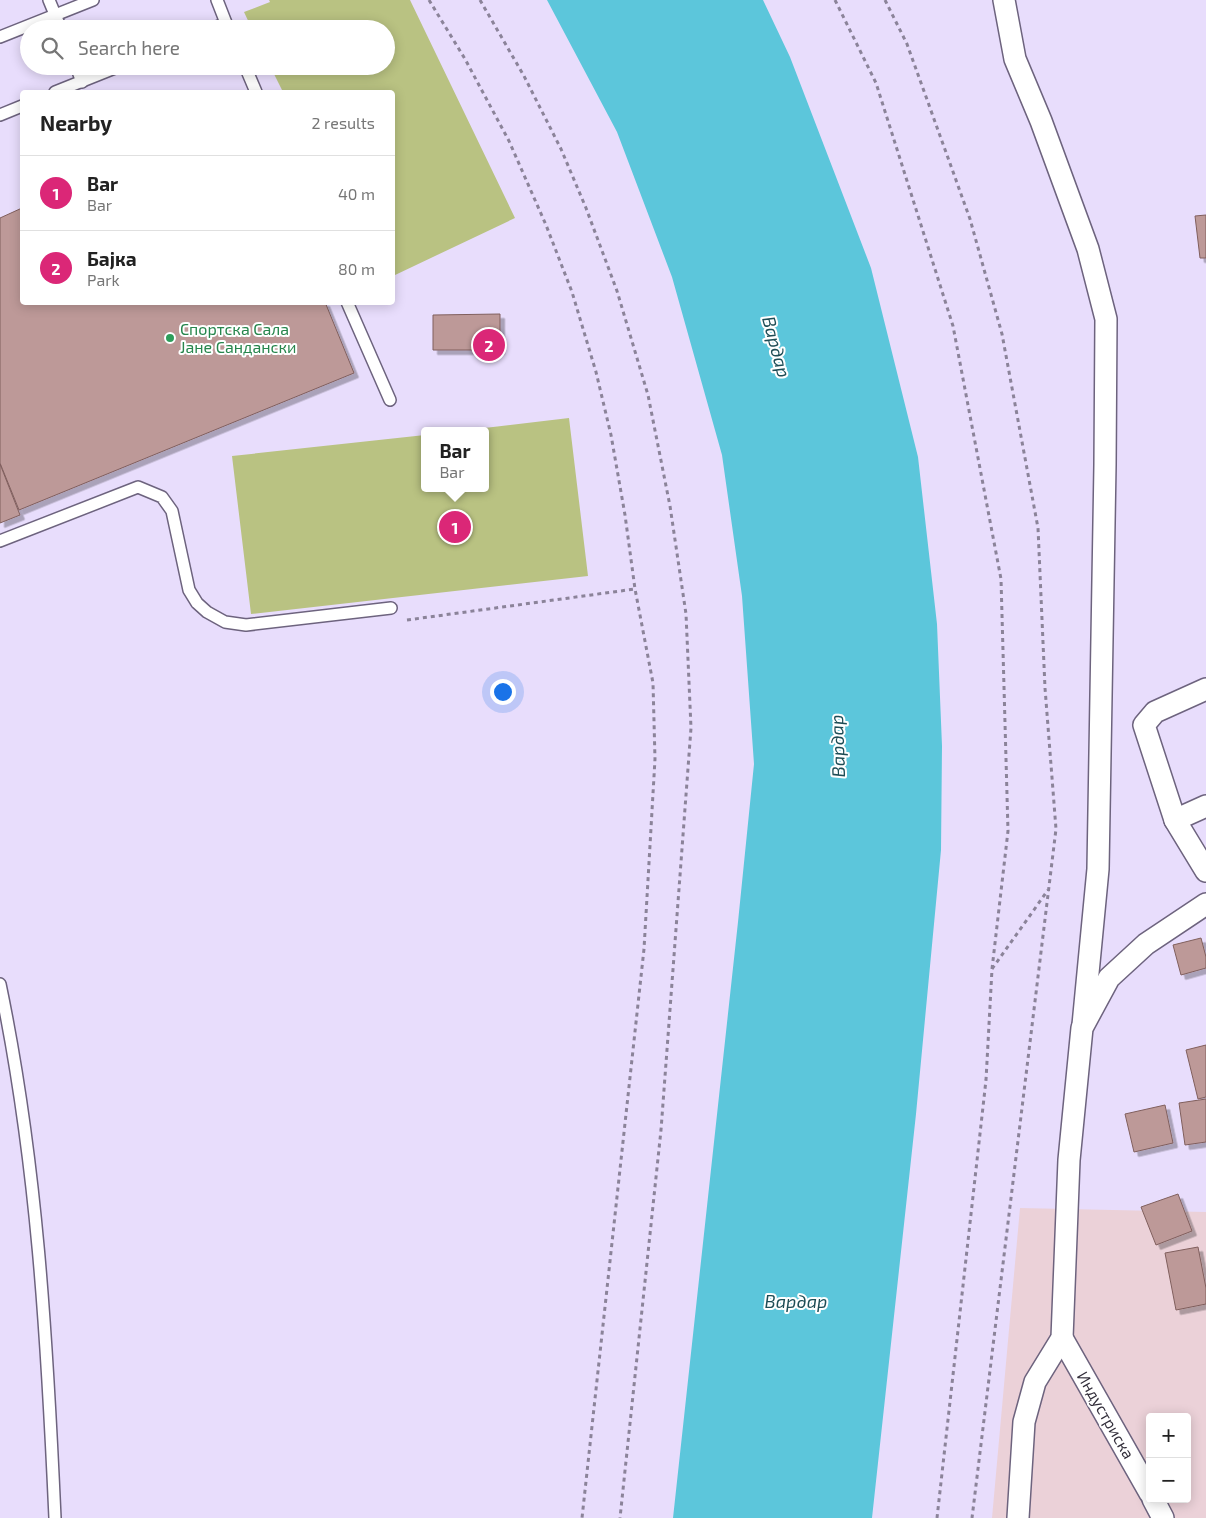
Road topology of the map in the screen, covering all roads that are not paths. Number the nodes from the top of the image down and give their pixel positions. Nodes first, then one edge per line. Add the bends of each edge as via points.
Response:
1 (49, 0) edge
2 (92, 0) edge
3 (217, 0) edge
4 (1004, 0) edge
5 (55, 16) junction
6 (45, 20) edge
7 (57, 20) edge
8 (225, 20) edge
9 (20, 29) edge
10 (0, 37) edge
11 (79, 75) edge
12 (99, 75) edge
13 (249, 75) edge
14 (82, 82) junction
15 (61, 90) edge
16 (255, 90) edge
17 (20, 107) edge
18 (0, 114) edge
19 (348, 305) edge
20 (390, 400) dead end
21 (0, 541) edge
22 (391, 608) road end
23 (1206, 690) edge
24 (1206, 806) edge
25 (1176, 820) junction
26 (1206, 871) edge
27 (1206, 904) edge
28 (0, 984) edge
29 (1083, 1025) junction
30 (1062, 1338) junction
31 (1146, 1486) edge
32 (1155, 1503) edge
33 (55, 1518) edge
34 (1018, 1518) edge
35 (1163, 1518) edge

1 - 5 lane
2 - 5 lane
3 - 8 lane
4 - 29 street via 1015,59 1088,249 1106,319 1098,868
5 - 6 lane
5 - 7 lane
9 - 10 lane
11 - 14 lane
12 - 14 lane
13 - 16 lane
14 - 15 lane
17 - 18 lane
19 - 20 lane
21 - 22 lane via 138,487 162,498 172,511 189,590 197,603 225,622 246,625
23 - 25 street via 1155,712 1144,725
24 - 25 street
25 - 26 street
27 - 29 street via 1146,944 1109,978
28 - 33 lane via 25,1126 42,1285
29 - 30 street via 1069,1160
30 - 31 street, Индустриска
30 - 34 street via 1035,1382 1024,1422
32 - 35 street

